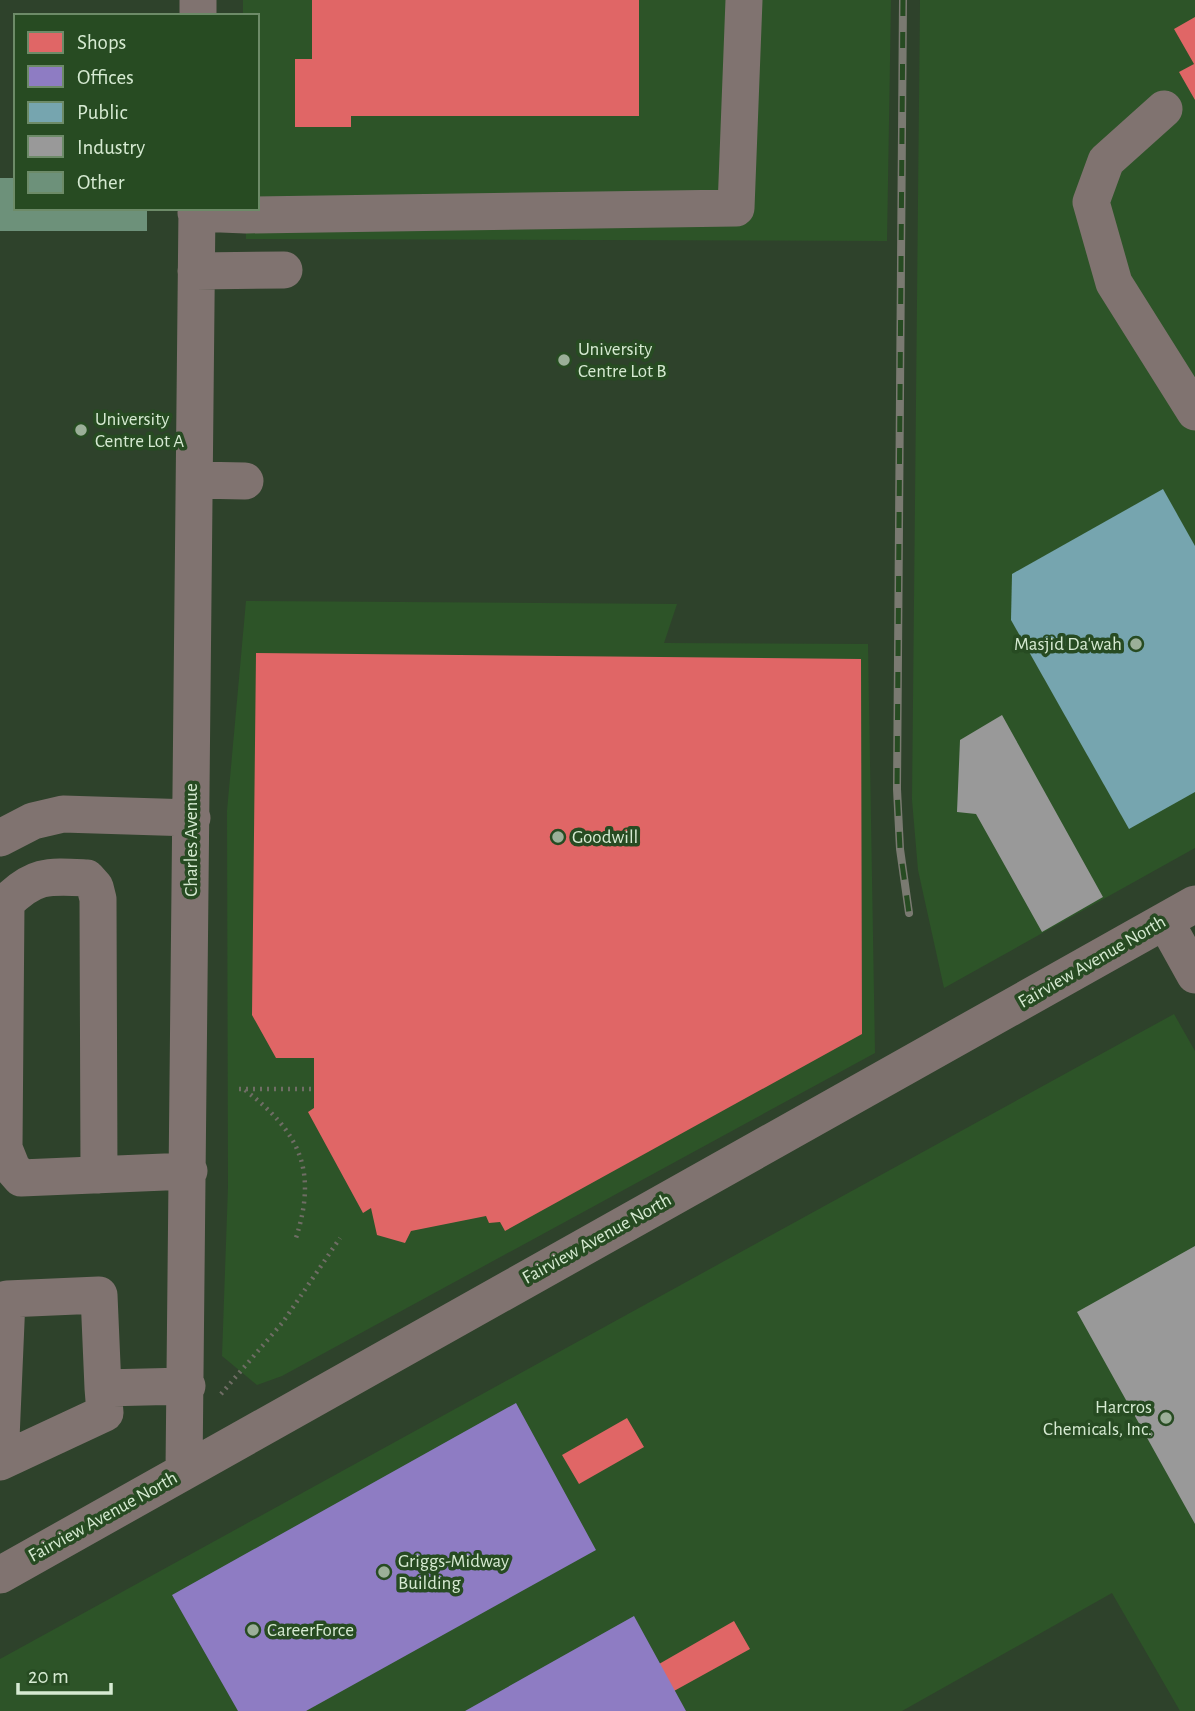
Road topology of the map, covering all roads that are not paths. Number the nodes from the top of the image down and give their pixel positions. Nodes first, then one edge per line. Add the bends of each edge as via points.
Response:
1 (744, 0) edge
2 (1164, 109) dead end
3 (197, 211) edge
4 (284, 270) dead end
5 (196, 271) junction
6 (1195, 412) edge
7 (195, 480) junction
8 (245, 481) dead end
9 (192, 818) junction
10 (0, 838) edge
11 (1180, 913) edge
12 (3, 958) edge
13 (1195, 975) edge
14 (3, 1059) edge
15 (189, 1171) junction
16 (99, 1175) junction
17 (103, 1388) junction
18 (204, 1390) junction
19 (184, 1471) junction
20 (0, 1575) edge

1 - 3 street via 736,208
2 - 6 street via 1106,161 1091,202 1114,284
3 - 5 street, Charles Avenue
4 - 5 street
5 - 7 street, Charles Avenue
7 - 8 street
7 - 9 street, Charles Avenue
9 - 10 street via 63,814 33,821
9 - 15 street, Charles Avenue
11 - 13 street
11 - 19 street, Fairview Avenue North
12 - 14 street
12 - 16 street via 6,903 22,887 46,876 87,878 95,887
14 - 16 street via 4,1147 12,1168 21,1178
15 - 16 street
15 - 18 street, Charles Avenue
17 - 17 street via 99,1295 7,1299 0,1462 105,1413
17 - 18 street
18 - 19 street, Charles Avenue
19 - 20 street, Fairview Avenue North

